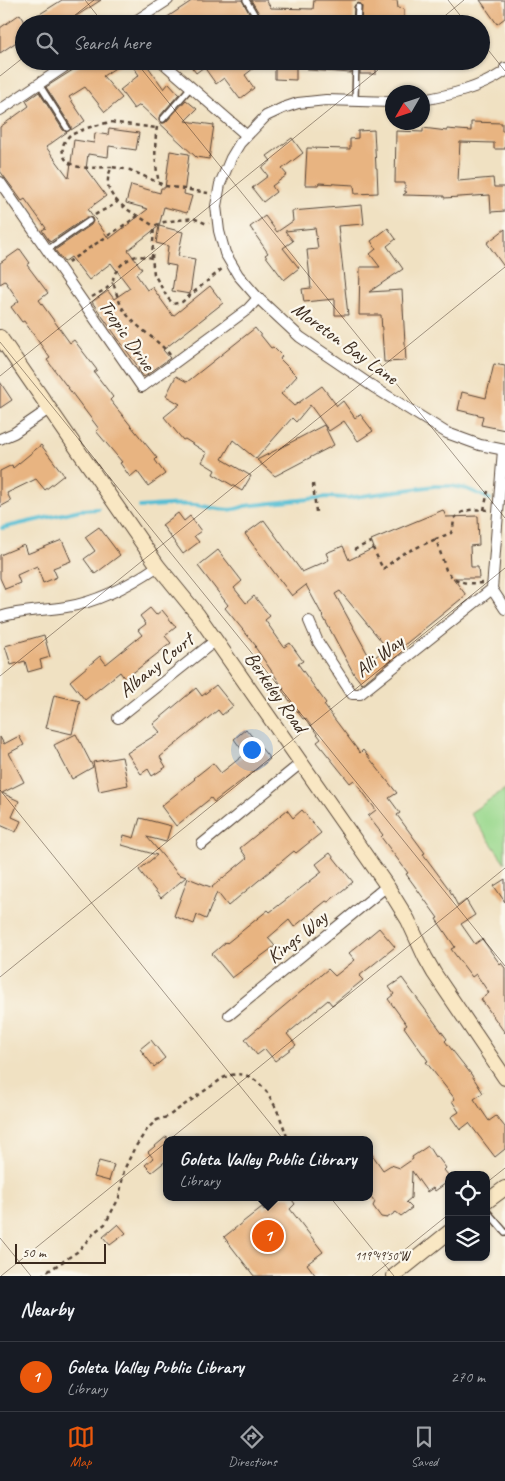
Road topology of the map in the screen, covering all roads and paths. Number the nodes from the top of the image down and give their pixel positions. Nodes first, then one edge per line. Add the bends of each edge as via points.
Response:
1 (168, 0) edge
2 (246, 0) edge
3 (358, 7) dead end
4 (145, 15) edge
5 (255, 15) edge
6 (358, 15) edge
7 (59, 70) edge
8 (171, 70) edge
9 (356, 70) edge
10 (505, 70) edge
11 (39, 83) junction
12 (191, 87) junction
13 (430, 98) edge
14 (355, 100) junction
15 (385, 102) edge
16 (0, 110) edge
17 (163, 119) joint
18 (67, 128) joint
19 (156, 128) junction
20 (71, 134) junction
21 (246, 135) junction
22 (112, 167) junction
23 (0, 182) edge
24 (159, 183) junction
25 (218, 195) junction
26 (117, 202) junction
27 (138, 216) junction
28 (89, 221) joint
29 (218, 221) junction
30 (154, 226) junction
31 (47, 250) junction
32 (152, 258) junction
33 (230, 262) junction
34 (59, 267) junction
35 (113, 283) junction
36 (258, 298) junction
37 (83, 302) junction
38 (0, 337) edge
39 (175, 362) junction
40 (49, 409) junction
41 (0, 439) edge
42 (504, 450) edge
43 (313, 484) dead end
44 (489, 485) dead end
45 (485, 509) junction
46 (498, 511) junction
47 (316, 512) dead end
48 (436, 539) junction
49 (354, 550) dead end
50 (158, 566) junction
51 (492, 586) junction
52 (505, 609) edge
53 (0, 617) edge
54 (309, 622) dead end
55 (216, 640) junction
56 (118, 718) dead end
57 (301, 763) junction
58 (202, 844) dead end
59 (387, 886) junction
60 (229, 1015) dead end
61 (505, 1078) edge
62 (287, 1136) edge
63 (505, 1188) edge
64 (490, 1199) edge
65 (490, 1215) edge
66 (505, 1232) edge
67 (445, 1235) edge
68 (41, 1276) edge
69 (394, 1276) edge

1 - 4 street
2 - 5 lane
3 - 6 lane
7 - 11 street
8 - 12 street
9 - 14 lane
10 - 13 street via 480,85
11 - 16 street
11 - 18 lane
12 - 17 lane
12 - 21 street
14 - 15 street, Moreton Bay Lane
14 - 21 street, Moreton Bay Lane via 298,103 266,116
17 - 19 path
18 - 20 path
19 - 20 path via 110,122
19 - 24 path
20 - 22 path via 63,144 63,153 70,165
21 - 25 street, Moreton Bay Lane via 231,158
22 - 24 path via 130,170
22 - 26 path via 107,180
23 - 31 street, Tropic Drive
24 - 25 path
25 - 29 street, Moreton Bay Lane
26 - 27 path
26 - 28 path
27 - 30 path
27 - 34 path
28 - 31 lane
29 - 30 path via 207,224 193,218
29 - 33 street, Moreton Bay Lane
30 - 32 path
31 - 34 street, Tropic Drive
32 - 33 path via 154,274 173,304 182,302
32 - 35 path via 135,256 118,268
33 - 36 street, Moreton Bay Lane
34 - 37 street, Tropic Drive
35 - 37 path
35 - 39 path via 123,309
36 - 39 street, Tropic Drive via 248,309
36 - 42 street, Moreton Bay Lane via 300,337 447,433
37 - 39 street, Tropic Drive via 142,387
38 - 40 street, Berkeley Road
40 - 41 street
40 - 50 street, Berkeley Road
42 - 46 street
43 - 47 path
44 - 45 path
45 - 46 path
45 - 48 path via 459,514 454,519 451,532
46 - 51 street
48 - 49 path via 402,554 383,569 370,542
48 - 51 path via 446,570 454,578 463,583
50 - 53 street via 134,583 90,601
50 - 55 street, Berkeley Road
51 - 52 street
51 - 54 street, Alli Way via 360,694 352,694 318,642
55 - 56 street, Albany Court
55 - 57 street, Berkeley Road
57 - 58 street
57 - 59 street, Berkeley Road
59 - 60 street, Kings Way
59 - 61 street, Berkeley Road via 434,973
62 - 68 path via 274,1102 261,1086 243,1074 232,1073 222,1078 148,1128 124,1170 118,1198 105,1224 77,1252
63 - 64 street
65 - 66 lane
67 - 69 street

